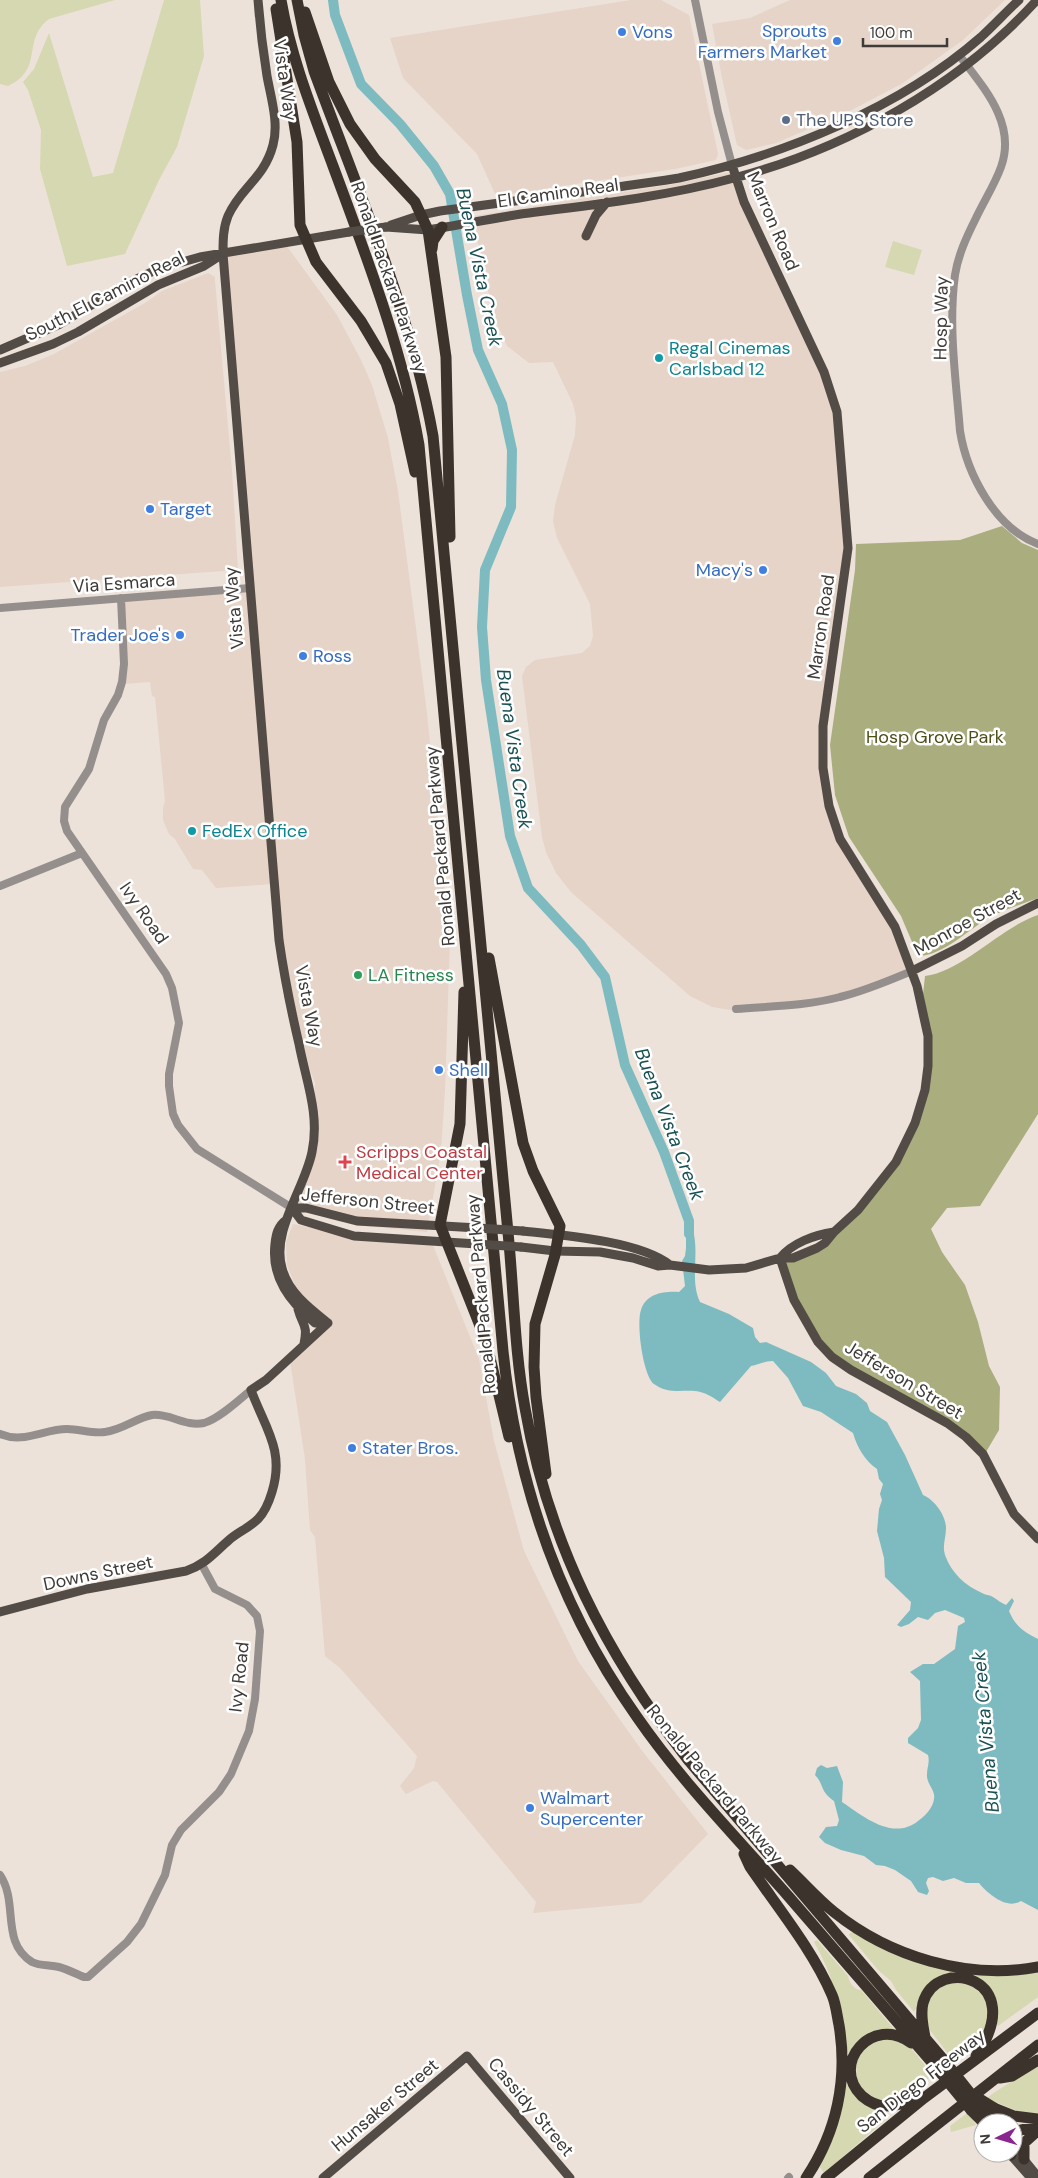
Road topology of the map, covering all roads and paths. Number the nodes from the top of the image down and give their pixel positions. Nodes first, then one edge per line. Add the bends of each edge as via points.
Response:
1 (258, 0) edge
2 (277, 0) edge
3 (281, 0) edge
4 (297, 0) edge
5 (301, 0) edge
6 (694, 0) edge
7 (1019, 0) edge
8 (1037, 0) edge
9 (959, 55) junction
10 (967, 65) junction
11 (732, 165) junction
12 (736, 178) junction
13 (607, 202) junction
14 (421, 215) junction
15 (386, 227) junction
16 (442, 227) junction
17 (428, 230) junction
18 (586, 236) dead end
19 (304, 238) junction
20 (431, 250) junction
21 (223, 254) junction
22 (0, 350) edge
23 (0, 363) edge
24 (1038, 544) edge
25 (429, 548) junction
26 (250, 588) junction
27 (449, 593) junction
28 (121, 598) junction
29 (0, 608) edge
30 (82, 853) junction
31 (475, 873) junction
32 (0, 886) edge
33 (462, 890) junction
34 (1038, 902) edge
35 (912, 971) junction
36 (736, 1009) dead end
37 (292, 1208) junction
38 (286, 1220) junction
39 (440, 1225) junction
40 (558, 1235) junction
41 (446, 1242) junction
42 (555, 1251) junction
43 (780, 1258) junction
44 (670, 1265) junction
45 (298, 1309) junction
46 (328, 1323) junction
47 (304, 1344) junction
48 (251, 1390) junction
49 (0, 1434) edge
50 (530, 1499) junction
51 (557, 1532) junction
52 (1038, 1540) edge
53 (202, 1565) junction
54 (0, 1612) edge
55 (756, 1839) junction
56 (738, 1843) junction
57 (0, 1875) edge
58 (1038, 1967) edge
59 (1038, 2013) edge
60 (925, 2039) junction
61 (1038, 2045) edge
62 (922, 2051) junction
63 (467, 2056) joint
64 (1038, 2060) edge
65 (939, 2062) junction
66 (970, 2065) junction
67 (996, 2079) junction
68 (924, 2098) junction
69 (983, 2113) edge
70 (984, 2113) edge
71 (1023, 2117) edge
72 (1038, 2119) edge
73 (1023, 2131) edge
74 (1037, 2131) edge
75 (1023, 2136) edge
76 (1024, 2159) joint
77 (1019, 2163) edge
78 (1038, 2177) edge
79 (324, 2178) edge
80 (570, 2178) edge
81 (806, 2178) edge
82 (826, 2178) edge
83 (869, 2178) edge
84 (1031, 2178) edge

1 - 21 main road, Vista Way via 275,126 274,142 264,170 228,217 223,234
2 - 19 highway via 280,41 297,142 300,225
3 - 25 highway, Ronald Packard Parkway via 301,79 400,355 419,445
4 - 27 highway, Ronald Packard Parkway via 314,71 399,301 417,362 433,436
5 - 14 highway via 329,82 350,124
6 - 11 street, Marron Road
7 - 9 main road, El Camino Real
8 - 10 main road, El Camino Real
9 - 10 street, Hosp Way
9 - 11 main road, El Camino Real via 904,91 825,133
10 - 12 main road, El Camino Real via 910,103 831,145
10 - 24 street, Hosp Way via 998,111 1004,146 1001,167 964,243 955,274 953,322 960,431 971,474 985,497 1011,527
11 - 12 main road, Marron Road
11 - 14 main road, El Camino Real via 678,178
12 - 13 main road, El Camino Real
12 - 35 main road, Marron Road via 744,202 824,372 837,412 848,548 823,726 823,768 829,806 840,839 895,927
13 - 16 main road, El Camino Real
13 - 18 main road via 596,215
14 - 15 main road, El Camino Real
14 - 17 highway
15 - 17 main road, El Camino Real
15 - 19 main road, South El Camino Real, bridge
16 - 17 main road, El Camino Real
16 - 20 highway
17 - 20 highway
19 - 21 main road, South El Camino Real
19 - 25 highway via 316,262 370,333 392,378 407,430
20 - 27 highway via 447,372
21 - 22 main road, South El Camino Real via 158,269 60,324
21 - 23 main road, South El Camino Real via 204,266 158,285 78,332
21 - 26 main road, Vista Way
25 - 33 highway, Ronald Packard Parkway
26 - 28 street, Via Esmarca
26 - 37 main road, Vista Way via 279,940 315,1112 312,1152
27 - 31 highway, Ronald Packard Parkway
28 - 29 street, Via Esmarca
28 - 30 street, Ivy Road via 124,664 121,688 104,720 89,769 65,807 67,831
30 - 32 street
30 - 37 street, Ivy Road via 166,974 172,988 179,1031 169,1074 169,1094 178,1125 197,1150
31 - 40 highway via 518,1124 533,1171 560,1226
31 - 51 highway, Ronald Packard Parkway via 518,1361 535,1458
33 - 39 highway via 464,1020 461,1106
33 - 50 highway, Ronald Packard Parkway via 507,1387
34 - 35 main road, Monroe Street
35 - 36 street via 839,997
35 - 43 main road, Marron Road via 921,1000 928,1066 925,1090 903,1150 874,1192 826,1243 793,1258
37 - 38 main road, Vista Way
37 - 39 main road, Jefferson Street via 306,1208 357,1221
37 - 41 main road, Jefferson Street via 301,1220 340,1233
38 - 45 main road, Vista Way via 275,1238 274,1268
38 - 46 main road, Vista Way via 281,1244 282,1268 291,1288
39 - 40 main road, Jefferson Street, bridge
39 - 41 highway
40 - 42 highway
40 - 44 main road, Jefferson Street via 629,1248 661,1258
41 - 42 main road, Jefferson Street, bridge
41 - 50 highway via 486,1341 503,1417
42 - 44 main road, Jefferson Street via 600,1252 658,1266
42 - 51 highway via 535,1324 534,1367 540,1429
43 - 44 main road, Jefferson Street via 737,1270
43 - 52 main road, Jefferson Street via 794,1300 818,1342 851,1370 966,1436 982,1454 1014,1514
45 - 46 main road, Vista Way via 315,1323
45 - 47 main road via 306,1326
46 - 47 main road
47 - 48 main road
48 - 49 street via 217,1417 204,1422 190,1424 155,1415 106,1432 69,1429 20,1438
48 - 53 main road via 276,1455 278,1467 273,1490 257,1520
50 - 56 highway, Ronald Packard Parkway via 572,1607 616,1687 675,1768
51 - 55 highway, Ronald Packard Parkway via 598,1625 631,1681 672,1739
53 - 54 main road, Downs Street via 186,1572 88,1589
53 - 57 street, Ivy Road via 215,1589 247,1605 257,1616 260,1631 256,1690 249,1731 231,1774 172,1846 165,1875 141,1924 127,1942 88,1977 60,1967 33,1963 10,1940 6,1891
55 - 58 highway via 835,1913 890,1947 928,1961 973,1969
55 - 60 highway, Ronald Packard Parkway
56 - 62 highway, Ronald Packard Parkway
56 - 81 highway via 750,1867 811,1956 833,1997 838,2020 843,2059 838,2109 820,2155
59 - 66 highway, San Diego Freeway
60 - 65 highway, Ronald Packard Parkway
60 - 66 highway via 922,2011 924,2001 935,1985 959,1977 976,1982 988,1994 994,2012 988,2037
61 - 67 highway
62 - 65 highway, Ronald Packard Parkway
62 - 68 highway via 905,2038 877,2035 858,2048 851,2072 859,2093 875,2104 888,2106
63 - 79 main road, Hunsaker Street
63 - 80 main road, Cassidy Street
64 - 67 highway via 1012,2076
65 - 69 highway, Ronald Packard Parkway, bridge
65 - 70 highway, Ronald Packard Parkway, bridge via 965,2087
66 - 68 highway, San Diego Freeway
67 - 83 highway
68 - 82 highway, San Diego Freeway
71 - 72 highway
73 - 74 highway
74 - 75 highway
74 - 76 highway via 1024,2143
76 - 78 main road
77 - 84 main road

